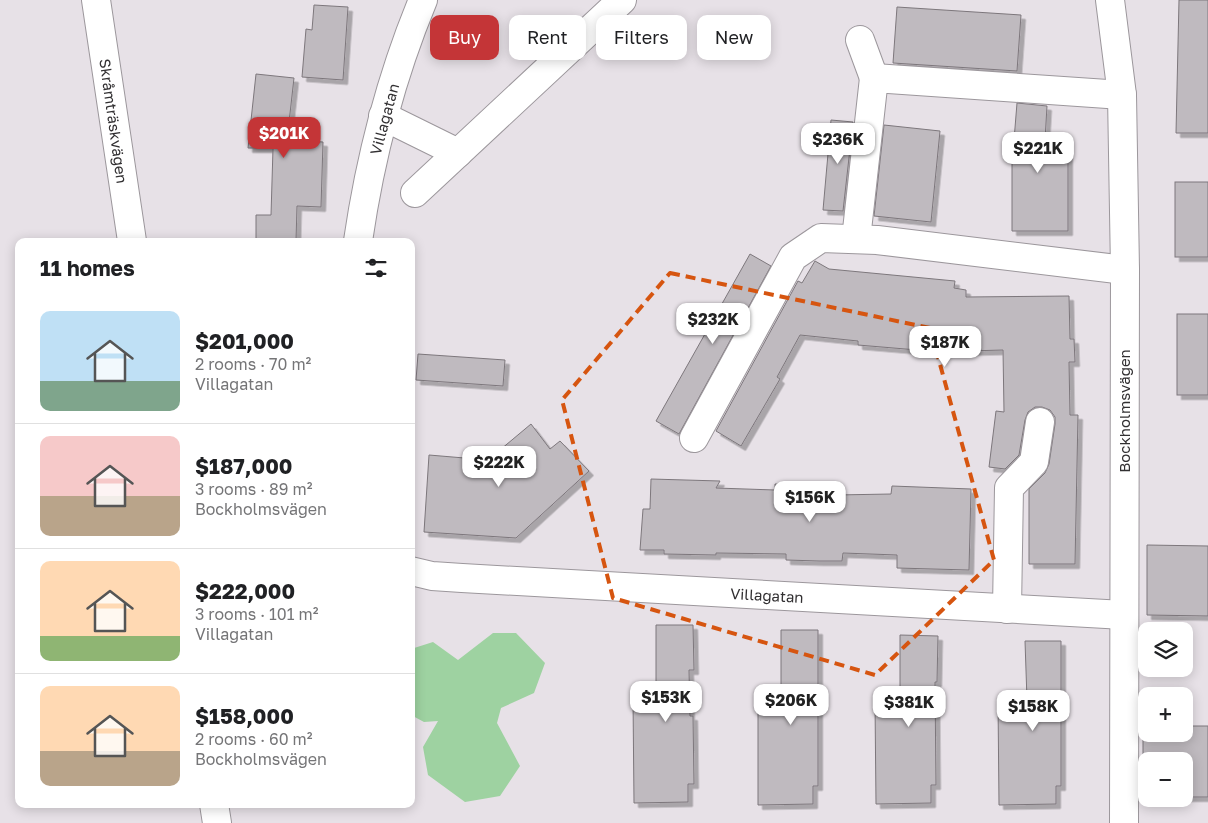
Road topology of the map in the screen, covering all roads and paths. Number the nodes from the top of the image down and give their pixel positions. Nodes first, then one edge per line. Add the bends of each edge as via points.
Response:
1 (96, 0) edge
2 (423, 0) edge
3 (622, 0) edge
4 (1110, 0) edge
5 (860, 40) dead end
6 (874, 78) junction
7 (1122, 95) junction
8 (383, 116) junction
9 (458, 153) junction
10 (415, 192) dead end
11 (132, 238) edge
12 (359, 238) edge
13 (856, 239) junction
14 (1125, 270) junction
15 (1040, 422) dead end
16 (694, 438) dead end
17 (415, 571) edge
18 (1007, 609) junction
19 (1124, 615) junction
20 (215, 808) edge
21 (217, 823) edge
22 (1124, 823) edge

1 - 11 street, Skråmträskvägen
2 - 8 street, Villagatan
3 - 9 street
4 - 7 street, Bockholmsvägen
5 - 6 street
6 - 7 street
6 - 13 street
7 - 14 street, Bockholmsvägen
8 - 9 street
8 - 12 street, Villagatan
9 - 10 street
13 - 14 street
13 - 16 street via 821,238 793,257
14 - 19 street, Bockholmsvägen
15 - 18 street via 1034,462 1009,488
17 - 18 street, Villagatan via 462,578
18 - 19 street, Villagatan
19 - 22 street, Bockholmsvägen
20 - 21 street

